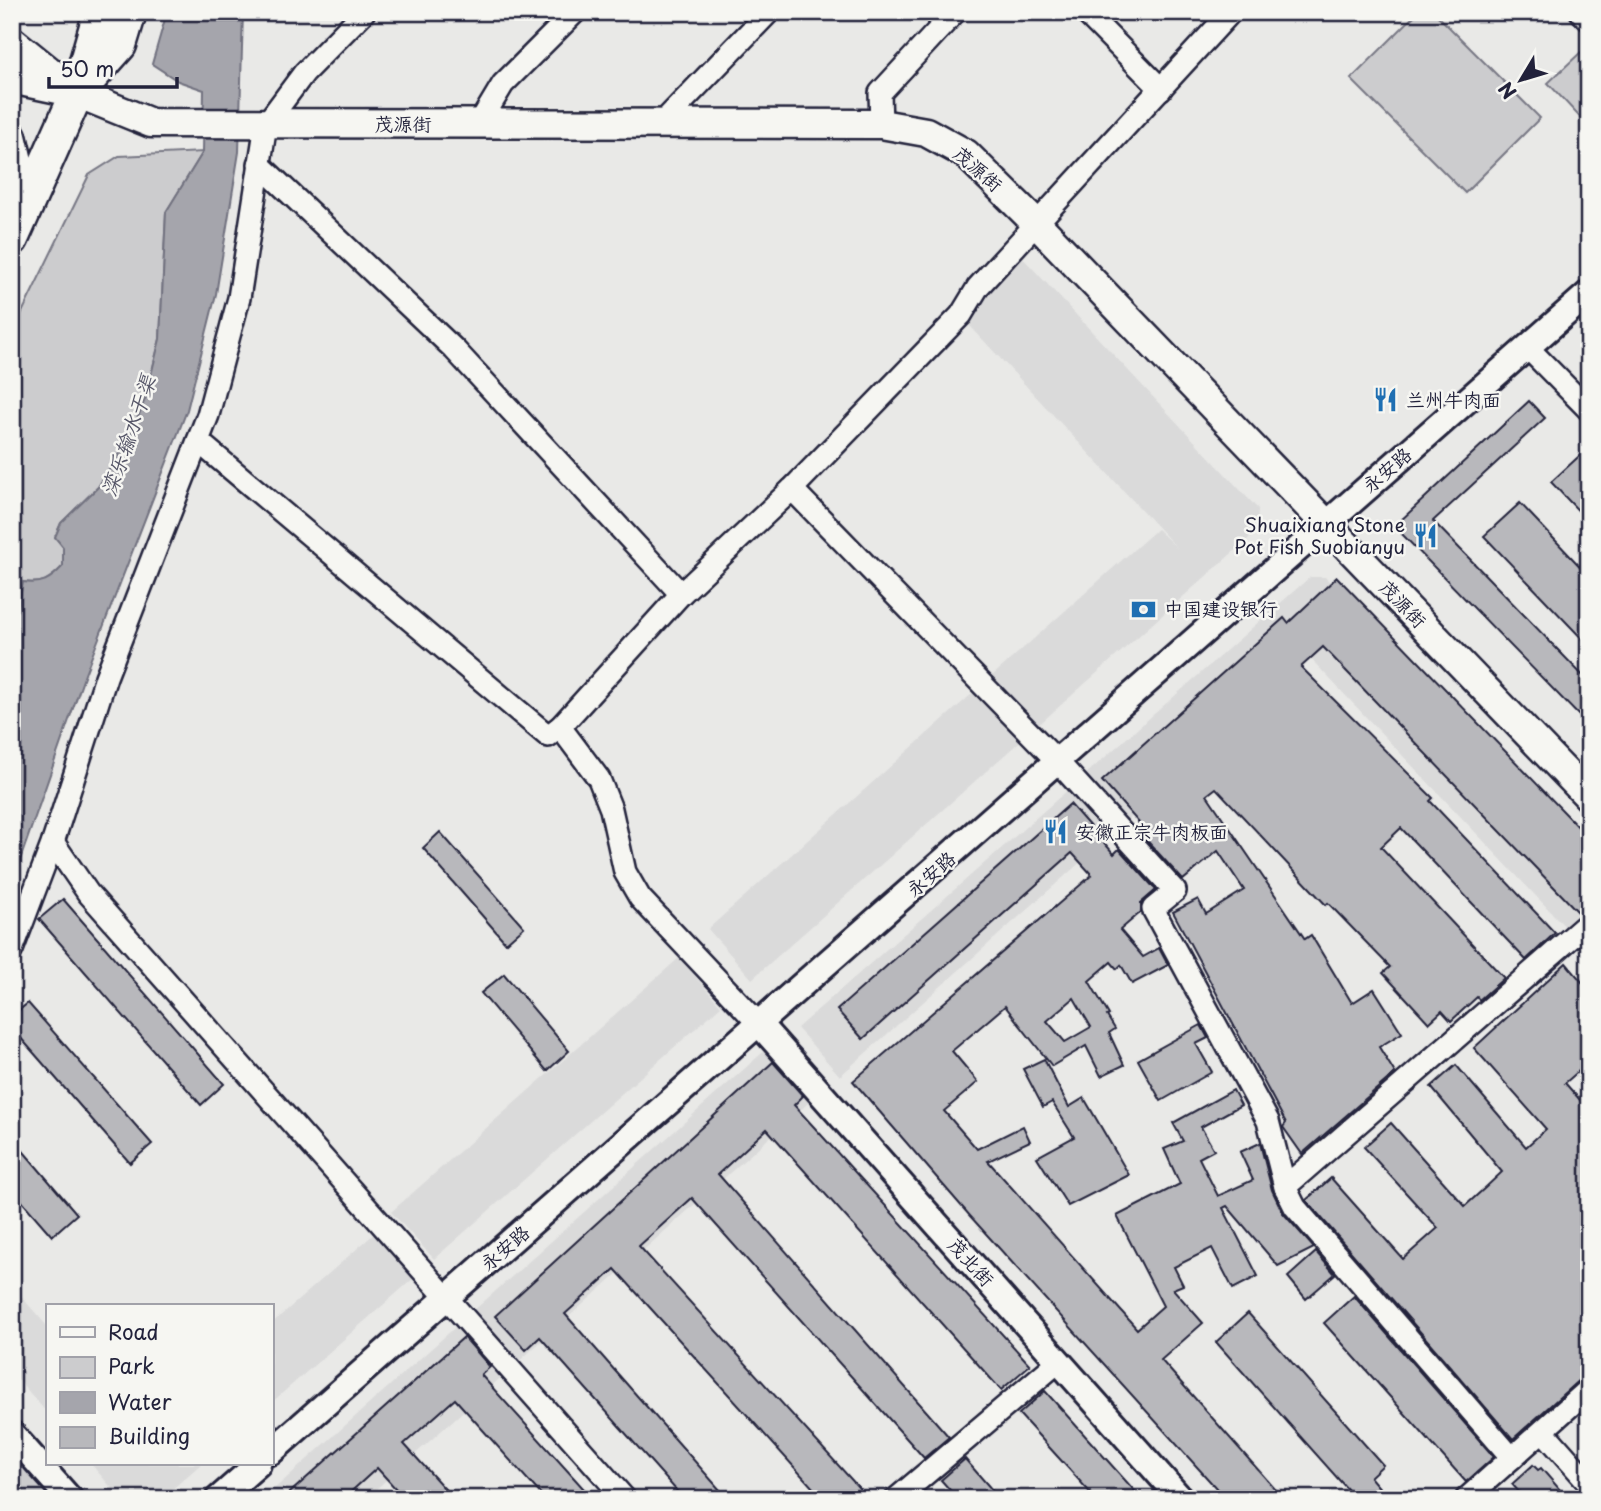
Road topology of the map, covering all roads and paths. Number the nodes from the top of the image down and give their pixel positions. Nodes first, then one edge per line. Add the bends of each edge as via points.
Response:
1 (100, 12) edge
2 (130, 12) edge
3 (364, 12) edge
4 (575, 12) edge
5 (769, 12) edge
6 (956, 12) edge
7 (1085, 12) edge
8 (1231, 12) edge
9 (1581, 12) edge
10 (1589, 20) edge
11 (12, 41) edge
12 (12, 76) edge
13 (1161, 89) junction
14 (77, 93) junction
15 (266, 124) junction
16 (479, 124) junction
17 (661, 124) junction
18 (881, 124) junction
19 (12, 136) edge
20 (259, 164) junction
21 (1037, 224) junction
22 (17, 229) edge
23 (1589, 293) edge
24 (1527, 347) junction
25 (1589, 410) edge
26 (198, 441) junction
27 (792, 489) junction
28 (1326, 524) junction
29 (681, 594) junction
30 (560, 727) junction
31 (1059, 762) junction
32 (1589, 797) edge
33 (53, 842) junction
34 (1589, 922) edge
35 (12, 950) edge
36 (760, 1025) junction
37 (1285, 1187) junction
38 (446, 1299) junction
39 (1059, 1361) junction
40 (1589, 1389) edge
41 (1543, 1431) junction
42 (12, 1434) edge
43 (273, 1450) edge
44 (1512, 1458) junction
45 (256, 1466) edge
46 (1589, 1483) edge
47 (70, 1499) edge
48 (218, 1499) edge
49 (625, 1499) edge
50 (895, 1499) edge
51 (1181, 1499) edge
52 (1466, 1499) edge

1 - 14 main road
2 - 14 main road via 120,45
3 - 15 street via 304,73
4 - 16 street via 503,84
5 - 17 street
6 - 18 street via 880,93
7 - 13 street
8 - 13 street
9 - 10 street
11 - 14 main road, 茂源街
12 - 14 main road, 茂源街
13 - 21 street
14 - 15 main road, 茂源街 via 150,123
14 - 22 main road
15 - 16 main road, 茂源街
15 - 20 street
16 - 17 main road, 茂源街
17 - 18 main road, 茂源街
18 - 21 main road, 茂源街 via 926,132 966,154
19 - 22 main road via 27,199
20 - 26 street via 239,298
20 - 29 street via 454,349
21 - 27 street via 978,287 961,315
21 - 28 main road, 茂源街
23 - 24 street, 永安路
24 - 25 street
24 - 28 street, 永安路
26 - 30 street via 548,736
26 - 33 street via 106,677
27 - 29 street
27 - 31 street
28 - 31 street, 永安路
28 - 32 main road, 茂源街
29 - 30 street
30 - 36 street via 599,779 625,872 640,898
31 - 36 street, 永安路
31 - 37 street via 1175,891 1153,909 1268,1121
33 - 35 street
33 - 38 street via 88,893
34 - 37 street
36 - 38 street, 永安路
36 - 39 street, 茂北街
37 - 44 street via 1309,1227
38 - 43 street, 永安路
38 - 49 street
39 - 50 street
39 - 51 street, 茂北街
40 - 41 street
41 - 44 street
41 - 46 street
42 - 47 street
44 - 52 street
45 - 48 street

